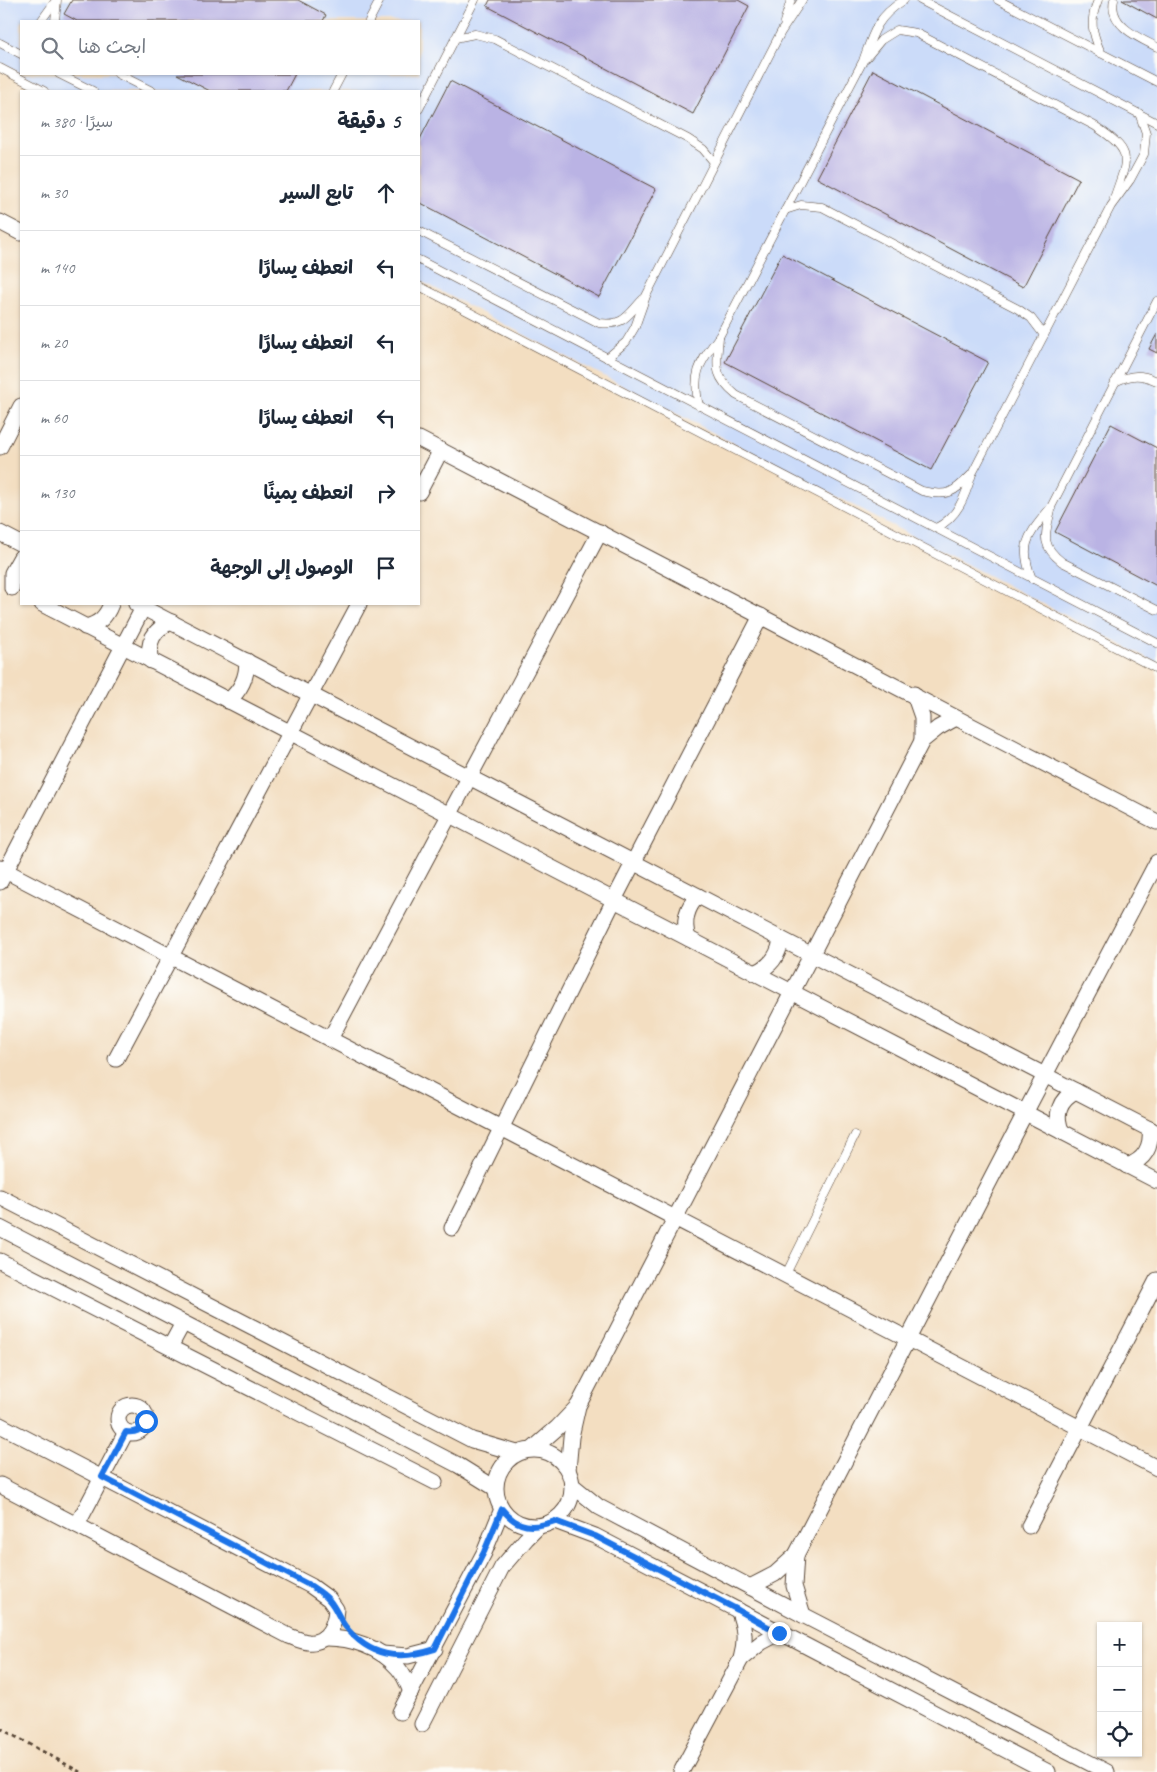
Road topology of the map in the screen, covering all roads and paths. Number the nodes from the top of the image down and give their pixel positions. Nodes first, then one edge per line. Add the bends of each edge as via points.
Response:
1 (57, 0) edge
2 (380, 0) edge
3 (476, 0) edge
4 (791, 0) edge
5 (802, 0) edge
6 (904, 0) edge
7 (920, 0) edge
8 (1000, 0) edge
9 (1098, 0) edge
10 (1114, 0) edge
11 (42, 20) edge
12 (55, 20) edge
13 (370, 20) edge
14 (781, 32) junction
15 (455, 38) junction
16 (0, 43) edge
17 (1157, 47) edge
18 (20, 53) edge
19 (1101, 53) junction
20 (862, 61) junction
21 (0, 68) edge
22 (61, 75) edge
23 (120, 75) edge
24 (341, 75) edge
25 (1157, 82) edge
26 (42, 90) edge
27 (91, 90) edge
28 (150, 90) edge
29 (334, 90) edge
30 (420, 107) edge
31 (1139, 113) junction
32 (1157, 123) edge
33 (714, 162) junction
34 (1111, 206) junction
35 (785, 210) junction
36 (0, 222) edge
37 (20, 232) edge
38 (420, 232) edge
39 (420, 261) edge
40 (420, 287) edge
41 (646, 296) junction
42 (1157, 301) edge
43 (720, 335) junction
44 (1044, 335) junction
45 (607, 358) junction
46 (1157, 381) edge
47 (1116, 382) junction
48 (699, 406) junction
49 (20, 408) edge
50 (420, 440) edge
51 (0, 447) edge
52 (441, 450) junction
53 (972, 474) junction
54 (420, 490) edge
55 (1051, 508) junction
56 (936, 528) junction
57 (600, 532) junction
58 (0, 533) edge
59 (20, 543) edge
60 (20, 560) edge
61 (1032, 579) junction
62 (11, 587) edge
63 (44, 605) edge
64 (110, 605) edge
65 (141, 605) edge
66 (358, 605) edge
67 (1157, 610) edge
68 (761, 616) junction
69 (172, 622) junction
70 (85, 626) junction
71 (1157, 643) edge
72 (122, 646) junction
73 (151, 661) junction
74 (246, 661) junction
75 (1157, 669) edge
76 (914, 694) junction
77 (311, 695) junction
78 (228, 700) junction
79 (956, 718) junction
80 (290, 733) junction
81 (922, 741) junction
82 (468, 777) junction
83 (448, 815) junction
84 (1156, 824) edge
85 (634, 862) junction
86 (1157, 862) edge
87 (2, 874) edge
88 (698, 896) junction
89 (614, 900) junction
90 (688, 938) junction
91 (781, 939) junction
92 (812, 955) junction
93 (171, 957) junction
94 (755, 973) junction
95 (792, 992) junction
96 (330, 1039) junction
97 (116, 1059) dead end
98 (1046, 1075) junction
99 (1076, 1091) junction
100 (1025, 1113) junction
101 (500, 1127) junction
102 (1154, 1131) edge
103 (1062, 1132) junction
104 (855, 1135) dead end
105 (1128, 1166) junction
106 (1157, 1181) edge
107 (0, 1197) edge
108 (675, 1219) junction
109 (0, 1228) edge
110 (452, 1228) dead end
111 (0, 1261) edge
112 (785, 1276) junction
113 (1157, 1280) edge
114 (183, 1323) junction
115 (908, 1339) junction
116 (170, 1347) junction
117 (578, 1406) junction
118 (0, 1425) edge
119 (1080, 1428) junction
120 (126, 1432) dead end
121 (533, 1449) junction
122 (517, 1453) junction
123 (1157, 1468) edge
124 (102, 1477) junction
125 (570, 1478) junction
126 (435, 1482) dead end
127 (0, 1485) edge
128 (495, 1488) junction
129 (502, 1509) junction
130 (555, 1521) junction
131 (77, 1525) junction
132 (539, 1526) junction
133 (1029, 1526) dead end
134 (796, 1555) junction
135 (750, 1587) junction
136 (336, 1609) junction
137 (738, 1610) junction
138 (803, 1615) junction
139 (779, 1633) junction
140 (323, 1638) junction
141 (362, 1644) junction
142 (435, 1649) junction
143 (380, 1653) junction
144 (741, 1659) junction
145 (412, 1692) junction
146 (400, 1712) dead end
147 (422, 1724) dead end
148 (0, 1728) edge
149 (80, 1772) edge
150 (681, 1772) edge
151 (1048, 1772) edge
152 (1107, 1772) edge

1 - 11 lane
1 - 12 lane
2 - 13 lane
3 - 15 lane
4 - 14 lane
5 - 14 lane
6 - 20 lane via 878,22
7 - 31 lane
8 - 19 lane
9 - 19 lane via 1092,14 1093,33
10 - 17 lane via 1117,20 1134,35
14 - 33 lane
15 - 30 lane
15 - 33 lane via 475,34 495,40 688,140 703,149
16 - 18 lane
19 - 25 lane
20 - 34 lane via 881,40 897,30 916,33 1095,126 1124,151 1126,164
20 - 35 lane
21 - 26 lane
22 - 27 lane
23 - 28 lane
24 - 29 lane
31 - 32 lane
31 - 34 lane via 1146,134 1144,154
33 - 41 lane
34 - 44 lane
35 - 43 lane
35 - 44 lane via 801,205 822,207 1018,309 1031,318
36 - 37 street
38 - 41 lane via 599,324 614,325 626,318
39 - 45 lane
40 - 75 lane
41 - 45 lane via 626,342
42 - 47 lane
43 - 48 lane via 696,376
43 - 53 lane via 716,370 724,385 736,395 922,491 938,495 956,490
44 - 53 lane
45 - 48 lane
46 - 47 lane via 1143,376 1127,376
47 - 55 lane
48 - 56 lane
49 - 51 street
50 - 52 street
52 - 54 street
52 - 57 street
53 - 56 lane via 965,498 955,514
55 - 61 lane via 1032,531 1025,548
55 - 67 lane via 1046,542 1051,553 1062,562
56 - 61 lane
57 - 68 street
57 - 82 street
58 - 59 street
60 - 62 street via 12,573
61 - 71 lane
63 - 70 street
64 - 70 street via 99,622
65 - 69 street
65 - 72 street
66 - 77 street
68 - 76 street
68 - 85 street
69 - 73 street via 161,627 152,638
69 - 74 street
70 - 72 street
72 - 73 street
72 - 87 street
73 - 78 street
74 - 77 street
74 - 78 street via 247,670 241,688
76 - 79 street
76 - 81 street via 922,718
77 - 80 street
77 - 82 street
78 - 80 street
79 - 81 street
79 - 84 street
80 - 83 street
80 - 93 street
81 - 92 street
82 - 83 street
82 - 85 street
83 - 89 street
83 - 96 street
85 - 88 street
85 - 89 street
86 - 98 street
87 - 93 street
88 - 90 street via 686,915
88 - 91 street
89 - 90 street
89 - 101 street
90 - 94 street
91 - 92 street
91 - 94 street via 770,965
92 - 95 street
92 - 98 street
93 - 96 street
93 - 97 street
94 - 95 street
95 - 100 street
95 - 108 street
96 - 101 street
98 - 99 street
98 - 100 street
99 - 102 street
99 - 103 street via 1065,1097 1058,1109
100 - 103 street
100 - 115 street
101 - 108 street
101 - 110 street
102 - 105 street via 1148,1150
103 - 105 street
104 - 112 lane
105 - 106 street
107 - 122 street via 472,1440
108 - 112 street
108 - 117 street
109 - 114 street
111 - 116 street
112 - 115 street
113 - 119 street
114 - 116 street
114 - 128 street via 458,1465
115 - 119 street
115 - 134 street
116 - 126 street
117 - 121 street
117 - 125 street via 571,1437
118 - 124 street
119 - 123 street
119 - 133 street
120 - 124 street
121 - 122 street
121 - 125 street via 559,1459
122 - 128 street via 505,1462
124 - 131 street
124 - 136 street via 311,1586 329,1599
125 - 130 street via 571,1499
125 - 135 street via 599,1507
127 - 131 street
128 - 129 street
129 - 132 street via 508,1517 523,1525
129 - 142 street
130 - 132 street
130 - 137 street via 595,1536
131 - 140 street via 289,1636 307,1642
132 - 147 street via 502,1567
134 - 135 street via 775,1574
134 - 138 street via 794,1586
135 - 138 street
136 - 140 street via 334,1626
136 - 141 street via 346,1627
137 - 139 street
137 - 144 street via 745,1640
138 - 152 street
139 - 144 street
139 - 151 street
140 - 141 street via 343,1638
141 - 143 street
142 - 143 street via 408,1656
142 - 145 street
143 - 145 street via 399,1669
144 - 150 street
145 - 146 street
148 - 149 path

